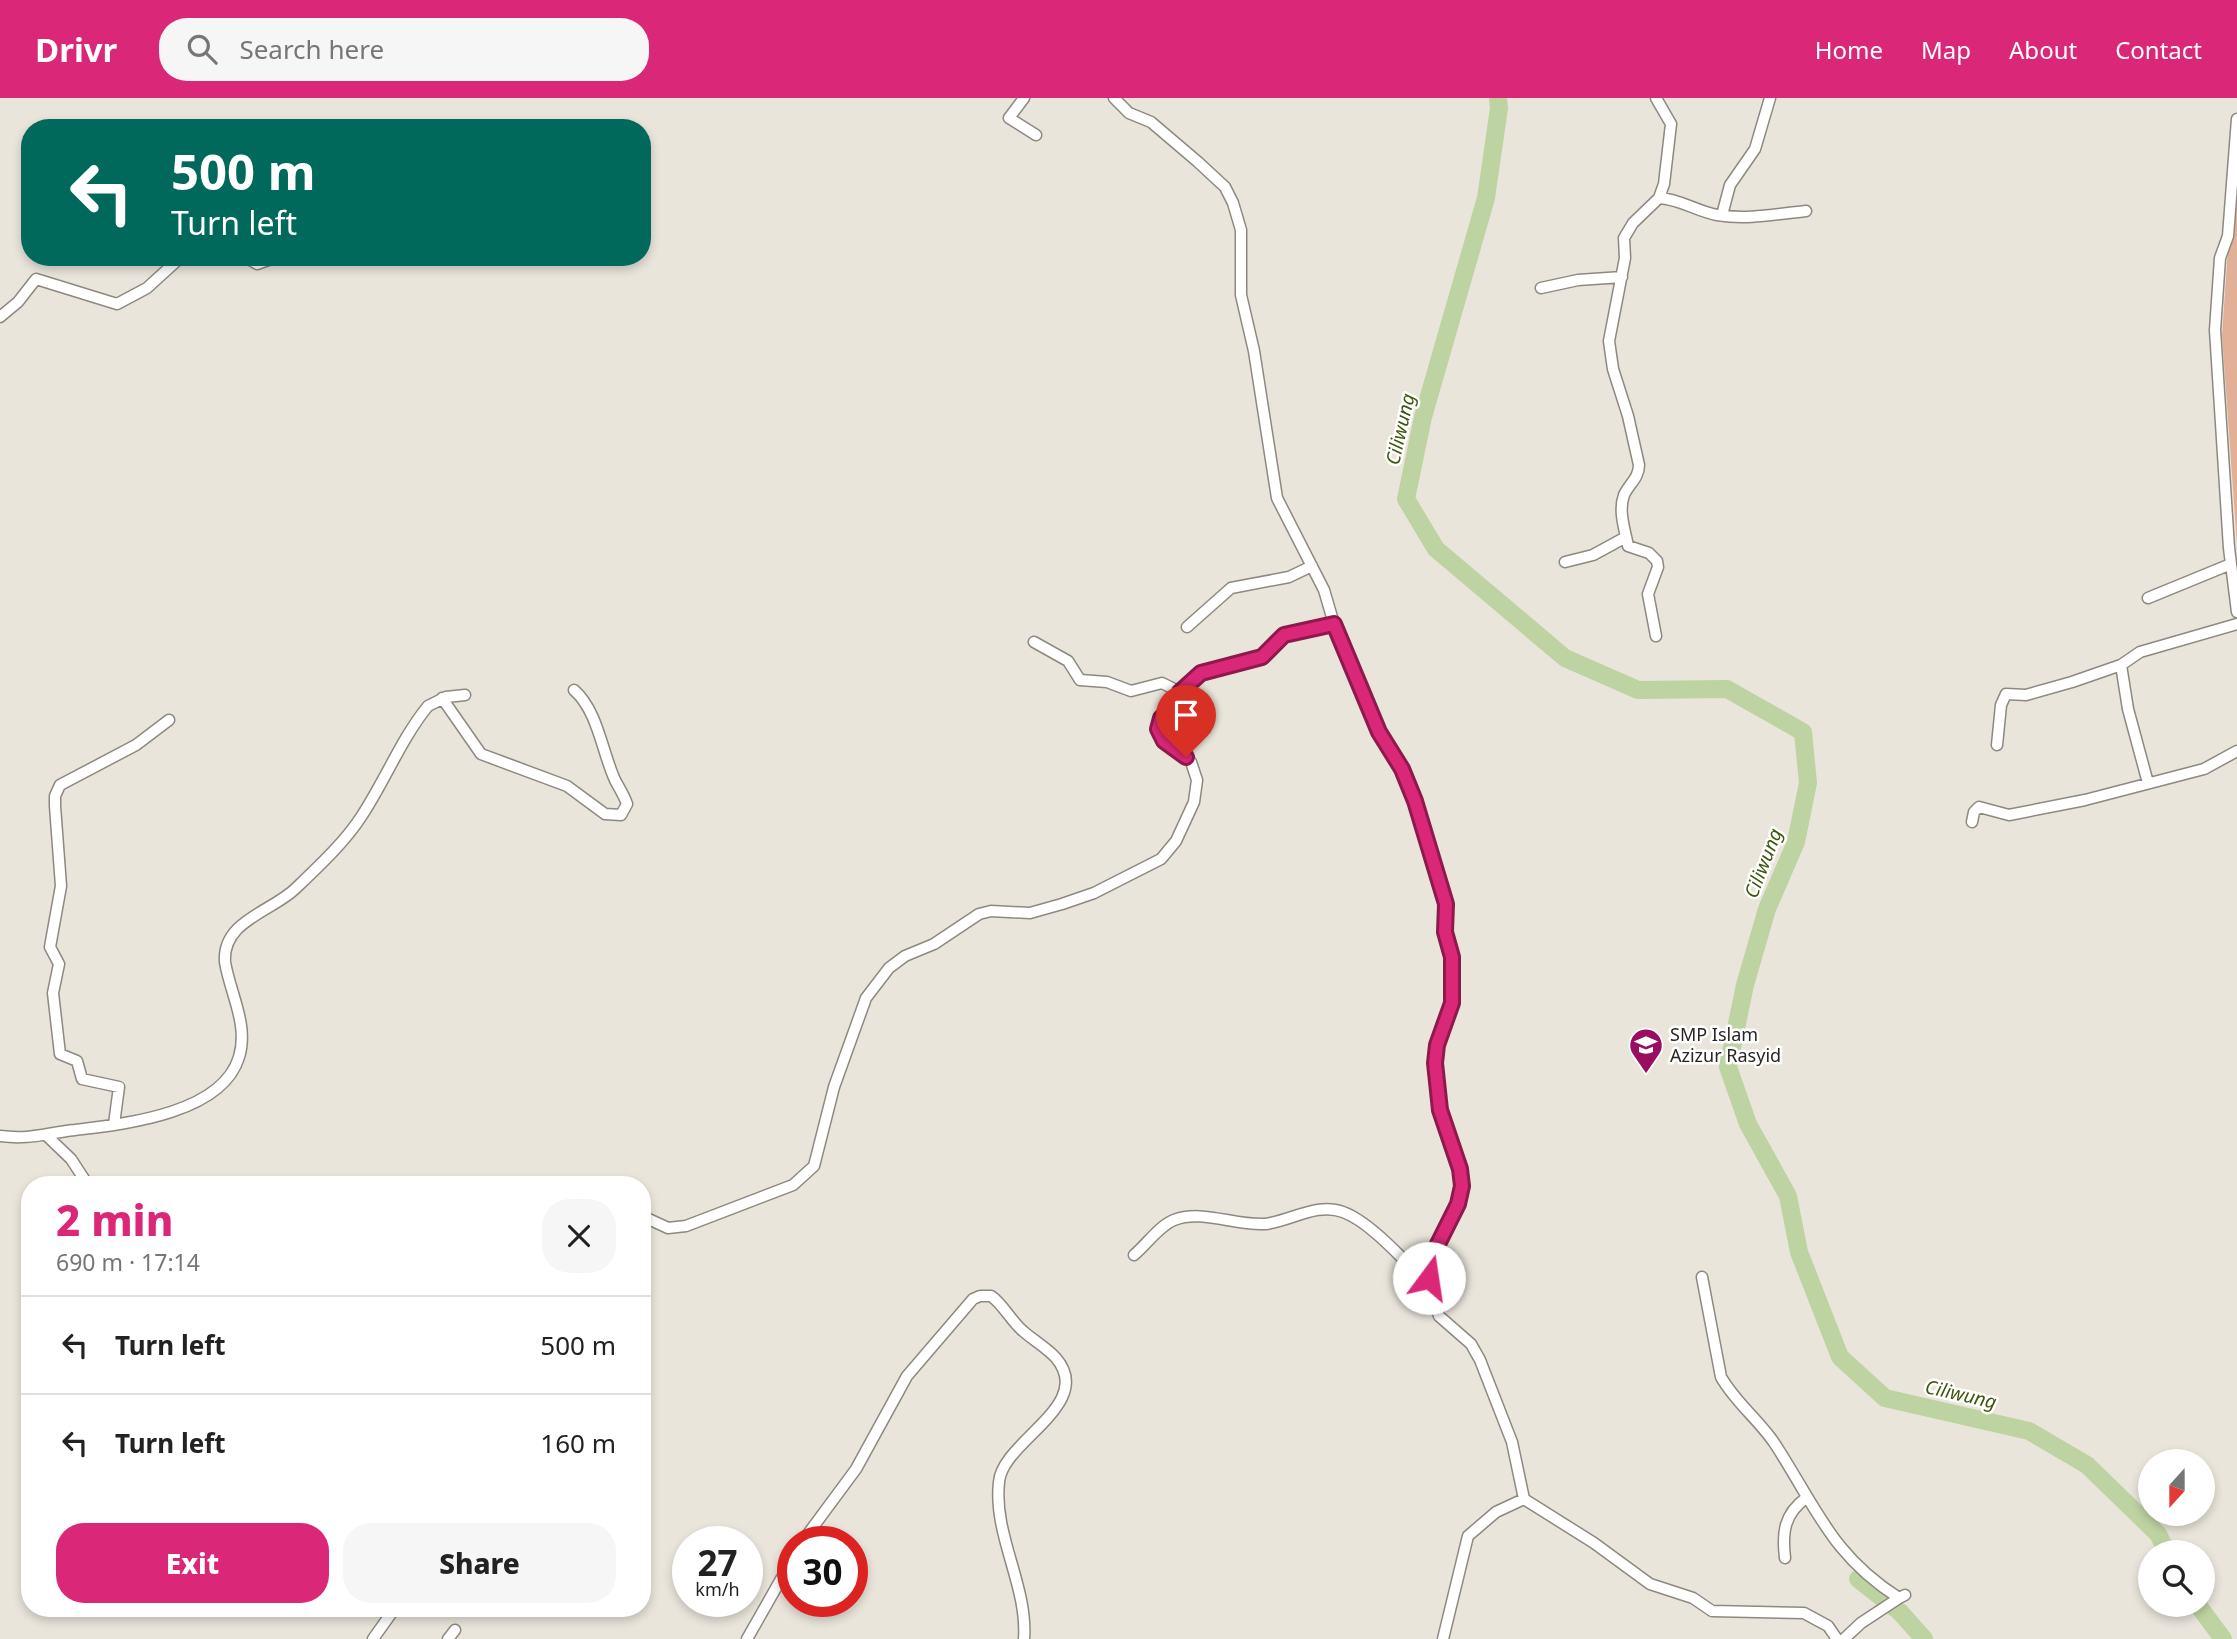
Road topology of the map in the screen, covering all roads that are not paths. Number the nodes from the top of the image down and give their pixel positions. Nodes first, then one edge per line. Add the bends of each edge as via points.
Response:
1 (1024, 98) edge
2 (1114, 98) edge
3 (1656, 98) edge
4 (1770, 98) edge
5 (2237, 119) edge
6 (1036, 135) dead end
7 (1659, 198) junction
8 (1806, 211) dead end
9 (1723, 215) junction
10 (171, 266) edge
11 (1622, 277) junction
12 (1541, 288) dead end
13 (0, 317) edge
14 (1626, 537) junction
15 (1564, 562) dead end
16 (2231, 564) junction
17 (1312, 566) junction
18 (2148, 598) dead end
19 (2237, 612) edge
20 (1334, 624) junction
21 (2237, 624) edge
22 (1187, 627) dead end
23 (1656, 636) dead end
24 (1034, 642) dead end
25 (2121, 665) junction
26 (574, 690) dead end
27 (1180, 692) junction
28 (465, 695) dead end
29 (442, 698) junction
30 (169, 720) dead end
31 (1997, 746) dead end
32 (2237, 751) edge
33 (2148, 783) junction
34 (1972, 822) dead end
35 (114, 1124) junction
36 (46, 1135) junction
37 (0, 1136) edge
38 (82, 1176) edge
39 (651, 1220) edge
40 (1134, 1255) dead end
41 (1702, 1277) dead end
42 (1429, 1284) junction
43 (1524, 1500) junction
44 (1802, 1501) junction
45 (814, 1526) edge
46 (1785, 1558) dead end
47 (777, 1586) edge
48 (389, 1617) edge
49 (373, 1639) edge
50 (747, 1639) edge
51 (1024, 1639) edge
52 (1443, 1639) edge
53 (1837, 1639) edge
54 (1844, 1639) edge

1 - 6 street via 1009,118
2 - 17 street via 1129,113 1151,122 1208,171 1225,187 1236,210 1240,288 1258,373 1273,484 1285,519
3 - 7 street via 1671,128
4 - 9 street via 1755,149 1730,185
5 - 16 street via 2215,330
7 - 9 street
7 - 11 street via 1626,233
8 - 9 street
10 - 13 street via 147,288 117,304 36,279
11 - 12 street
11 - 14 street via 1610,355 1639,469 1623,499
14 - 15 street via 1593,555
14 - 23 street via 1631,548 1649,553 1657,561 1648,594
16 - 18 street
16 - 19 street
17 - 20 street
17 - 22 street via 1282,579 1231,588
20 - 27 street via 1284,635 1262,657 1201,673
20 - 42 street via 1379,732 1415,801 1446,904 1452,1003 1435,1063 1440,1110 1462,1186 1436,1248
21 - 25 street via 2140,652
24 - 27 street via 1068,661 1080,680 1107,682 1131,691 1162,683
25 - 31 street via 2038,692 2004,695
25 - 33 street
26 - 29 street via 588,711 624,795 626,810 621,814 605,814 567,786 481,754
27 - 39 street via 1158,729 1164,741 1195,768 1197,788 1180,833 1161,859 1062,904 1030,912 979,914 934,944 897,960 866,998 830,1100 817,1159 807,1175 793,1185 685,1226 668,1228
28 - 29 street
29 - 35 street via 419,717 349,834 286,897 242,924 228,941 226,969 243,1034 238,1059 226,1079 178,1109
30 - 35 street via 136,745 60,785 55,796 61,886 50,947 59,964 53,993 58,1044 60,1054 77,1061 82,1079 119,1087
32 - 33 street via 2204,769
33 - 34 street via 2015,814 1981,807
35 - 36 street
36 - 37 street via 35,1139
36 - 38 street
40 - 42 street via 1166,1224 1181,1218 1266,1224 1335,1209 1361,1223
41 - 44 street via 1721,1377 1775,1444
42 - 43 street via 1438,1314 1471,1344 1482,1365 1512,1442
43 - 52 street via 1496,1511 1468,1536
43 - 53 street via 1650,1584 1693,1598 1712,1611 1804,1613 1828,1626
44 - 46 street via 1784,1525
44 - 54 street via 1849,1560 1897,1599
45 - 51 street via 856,1469 912,1367 973,1299 990,1296 1054,1356 1064,1381 1054,1412 1009,1458 999,1481 1000,1514 1024,1618
47 - 50 street
48 - 49 street

